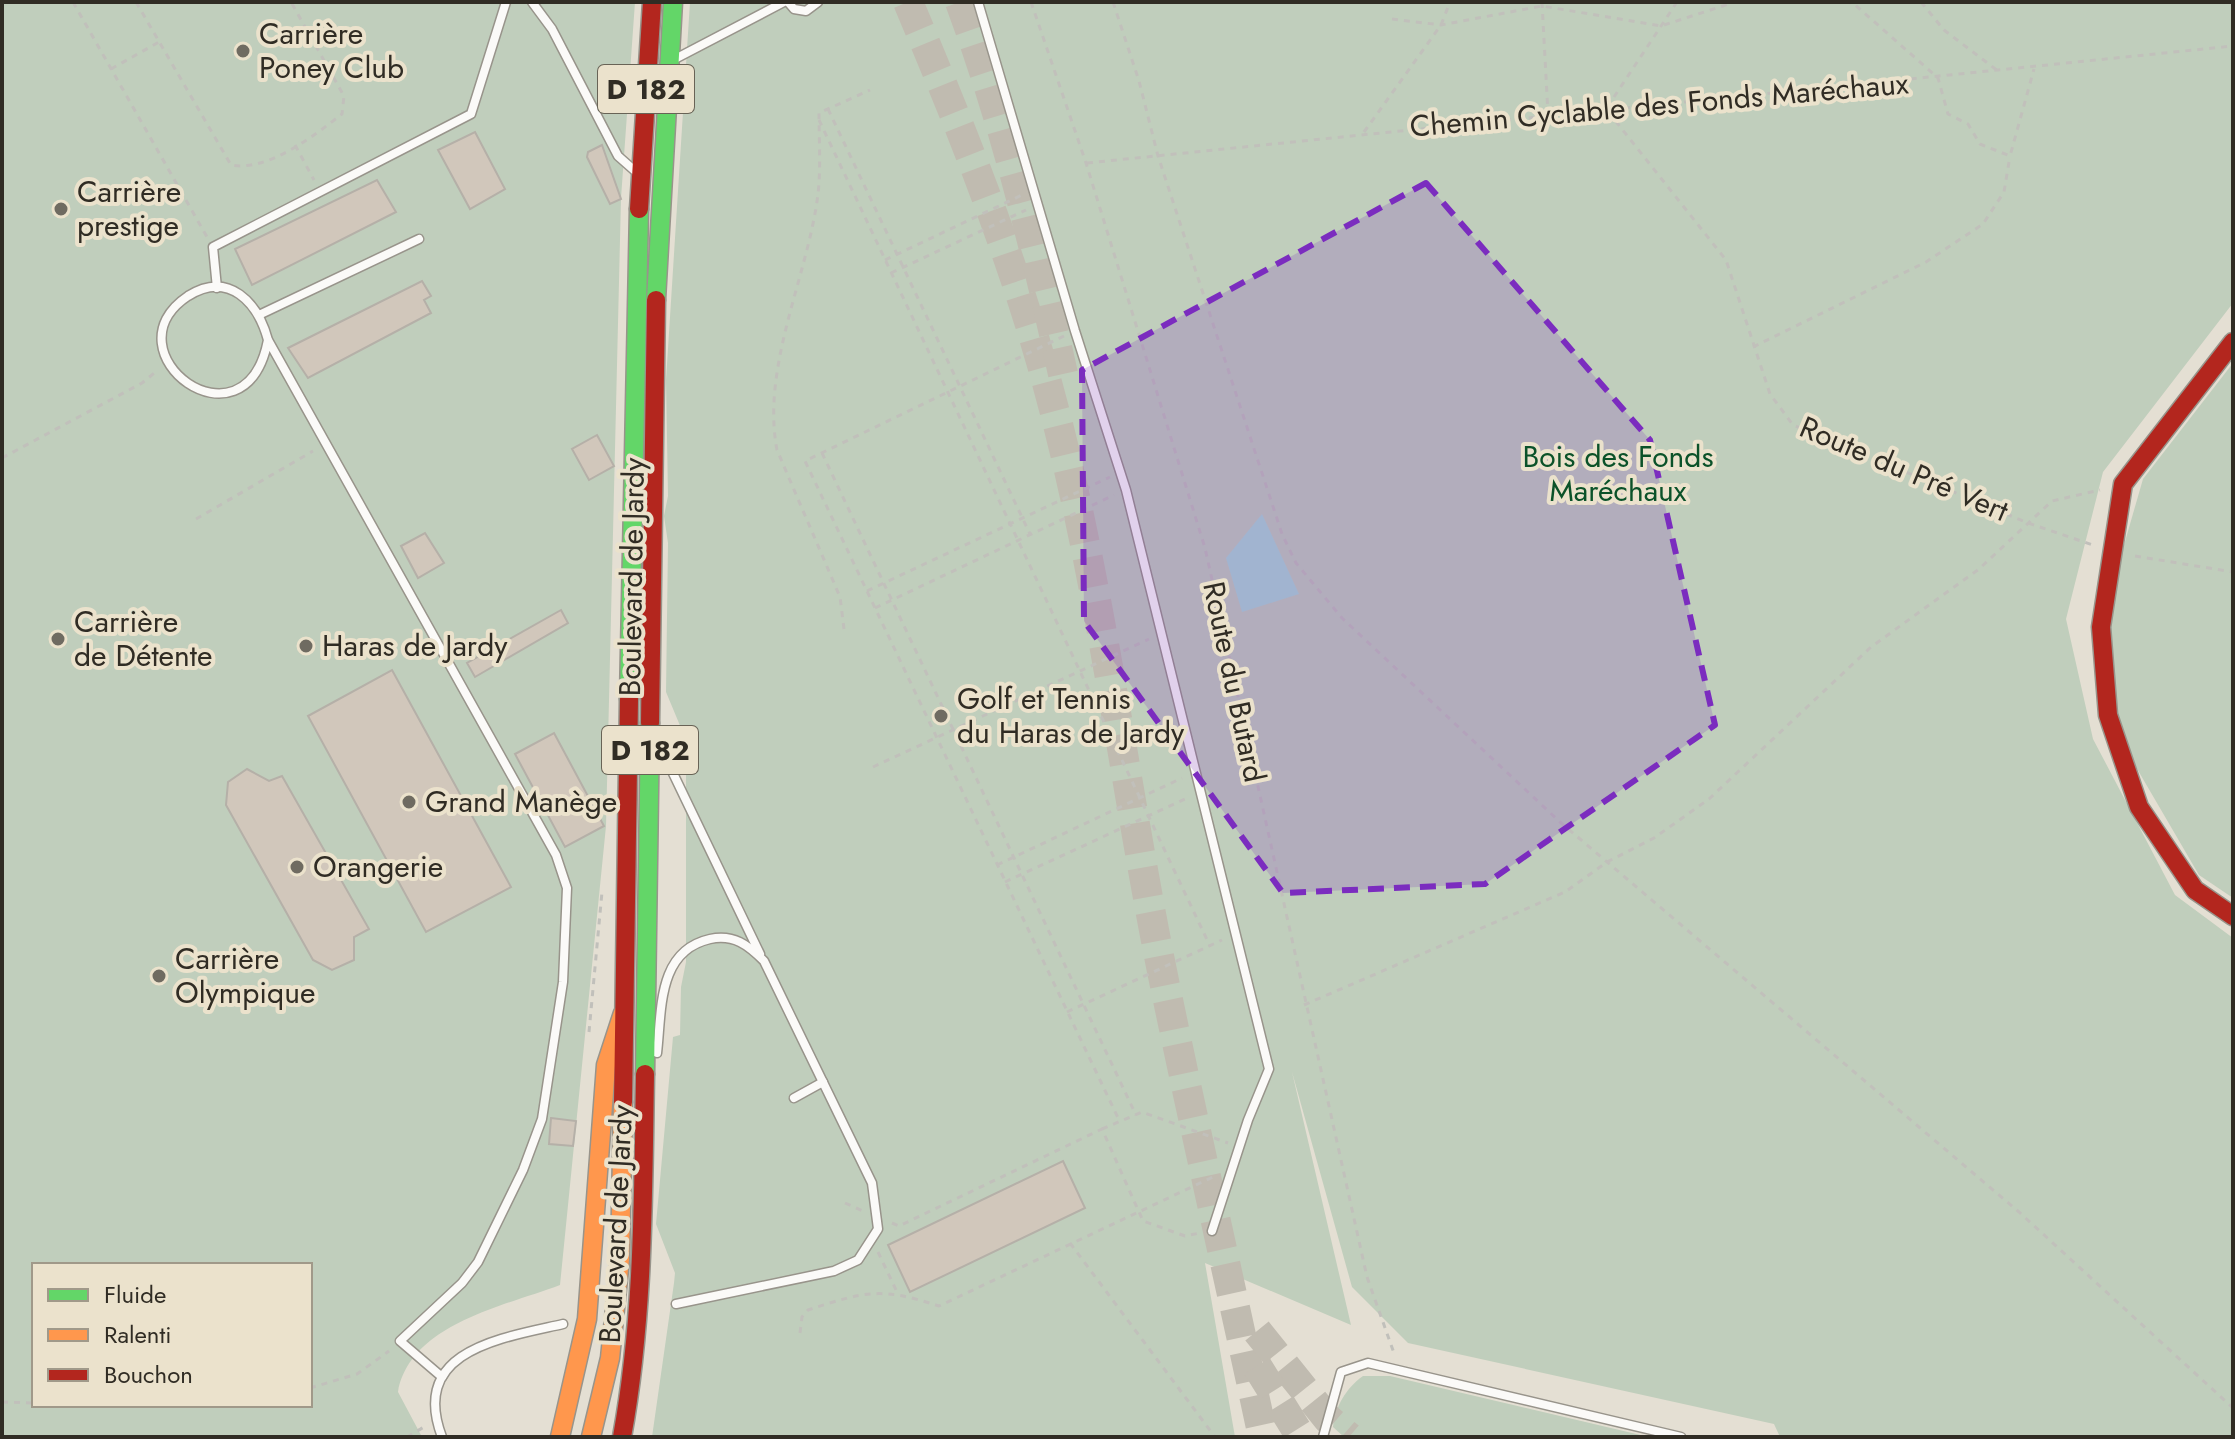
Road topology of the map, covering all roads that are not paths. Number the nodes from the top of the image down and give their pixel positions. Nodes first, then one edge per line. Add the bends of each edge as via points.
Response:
1 (506, 2) edge
2 (532, 2) edge
3 (652, 2) edge
4 (673, 2) edge
5 (786, 2) edge
6 (818, 2) edge
7 (978, 2) edge
8 (669, 62) junction
9 (641, 176) junction
10 (419, 239) dead end
11 (217, 288) junction
12 (261, 314) junction
13 (268, 340) junction
14 (2233, 342) edge
15 (650, 726) junction
16 (2233, 916) edge
17 (764, 961) junction
18 (623, 1013) junction
19 (823, 1082) junction
20 (794, 1098) dead end
21 (644, 1184) junction
22 (595, 1213) junction
23 (1212, 1231) road end
24 (603, 1238) dead end
25 (676, 1304) dead end
26 (563, 1324) dead end
27 (442, 1377) junction
28 (591, 1436) edge
29 (442, 1437) edge
30 (560, 1437) edge
31 (622, 1437) edge
32 (1323, 1437) edge
33 (1681, 1437) edge

1 - 11 lane via 471,114 213,247
2 - 9 lane via 552,29 618,156
3 - 9 main road, Boulevard de Jardy / D 182
4 - 8 main road, Boulevard de Jardy / D 182
5 - 6 lane via 806,11
5 - 8 lane
7 - 23 lane via 1126,490 1269,1069
8 - 15 main road, Boulevard de Jardy / D 182 via 657,241
9 - 18 main road, Boulevard de Jardy / D 182
10 - 12 lane
11 - 12 lane via 237,292
11 - 13 lane via 196,291 167,319 162,342 178,379 194,389 221,393 239,388 264,362
12 - 13 lane
13 - 27 lane via 529,804 567,888 563,982 542,1119 478,1262 400,1341
14 - 16 main road via 2123,484 2101,627 2104,689 2139,807 2195,890
15 - 17 lane
15 - 21 main road, Boulevard de Jardy / D 182
17 - 19 lane
17 - 21 lane via 747,943 721,937 694,943 676,958 665,981
18 - 22 main road via 606,1065
18 - 28 main road, Boulevard de Jardy / D 182 via 610,1358
19 - 20 lane
19 - 25 lane via 872,1183 878,1229 858,1260 834,1271
21 - 31 main road, Boulevard de Jardy / D 182 via 636,1360
22 - 24 lane
22 - 30 main road via 587,1319
26 - 27 lane via 470,1349
27 - 29 lane via 435,1401
32 - 33 lane via 1341,1372 1368,1363

